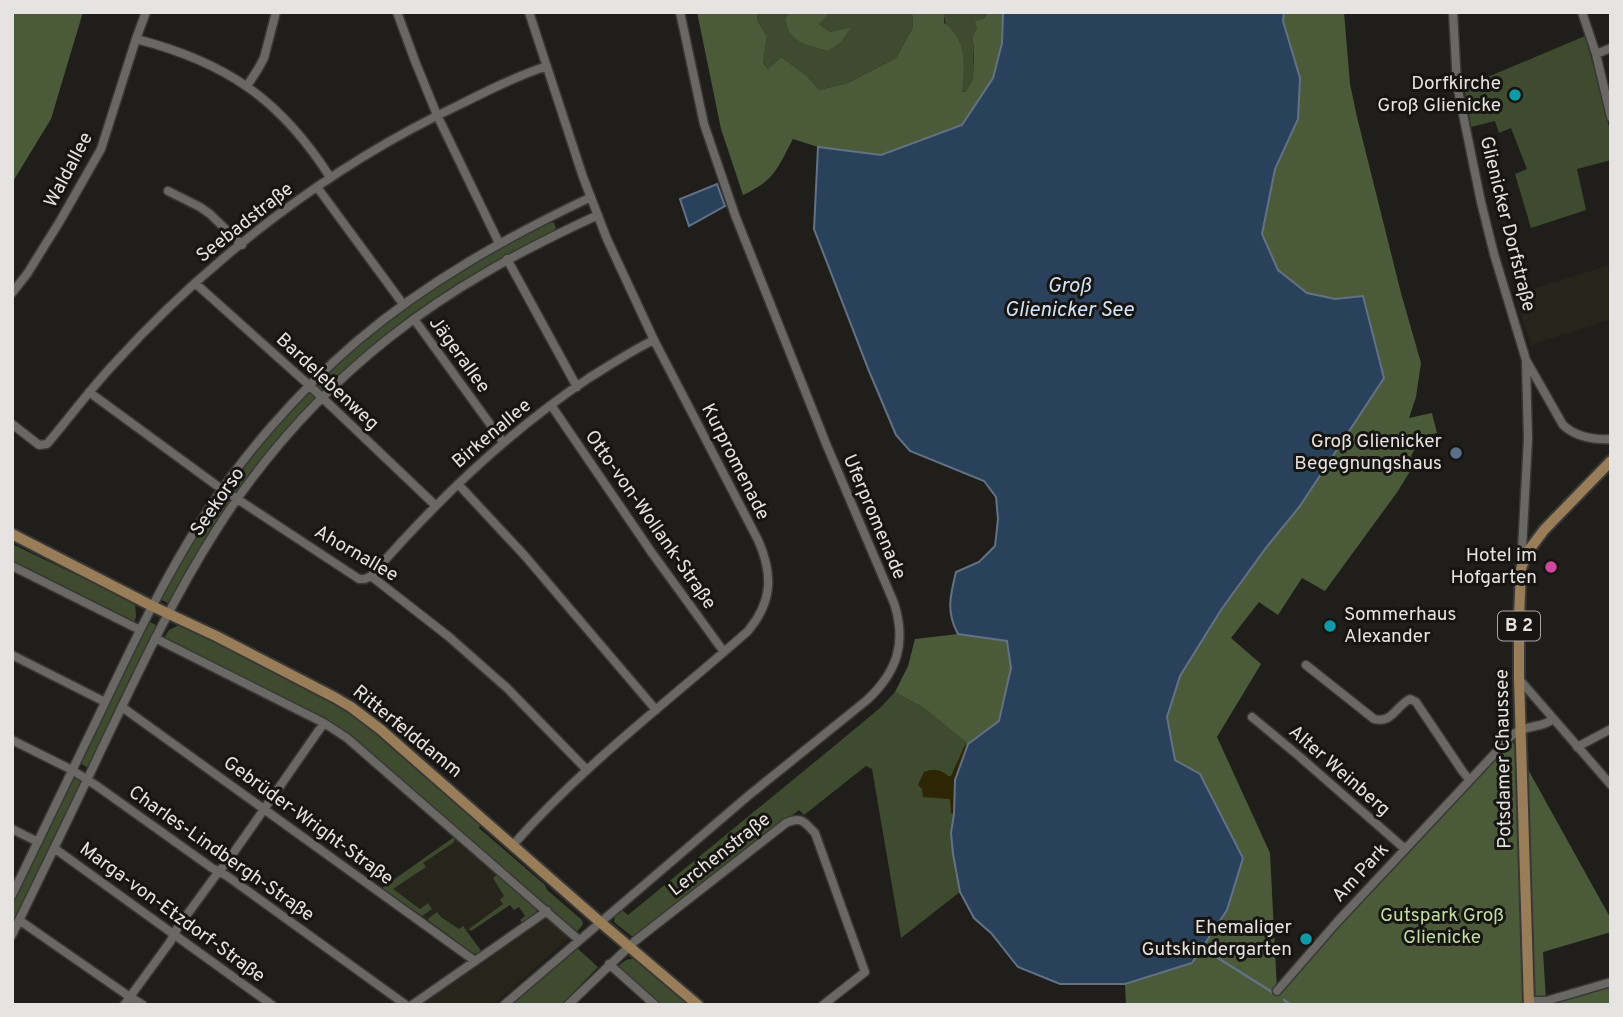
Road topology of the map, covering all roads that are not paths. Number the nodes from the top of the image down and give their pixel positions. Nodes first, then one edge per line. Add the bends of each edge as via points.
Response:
1 (146, 12) edge
2 (276, 12) edge
3 (397, 12) edge
4 (529, 12) edge
5 (680, 12) edge
6 (1453, 12) edge
7 (1582, 12) edge
8 (136, 39) junction
9 (1609, 48) edge
10 (1596, 54) junction
11 (1611, 58) edge
12 (547, 66) junction
13 (247, 86) junction
14 (437, 115) junction
15 (1611, 117) edge
16 (330, 177) junction
17 (317, 187) junction
18 (168, 191) dead end
19 (591, 197) junction
20 (598, 215) junction
21 (499, 243) junction
22 (242, 244) junction
23 (507, 260) junction
24 (195, 283) junction
25 (12, 293) edge
26 (403, 304) junction
27 (414, 319) junction
28 (654, 340) junction
29 (1526, 360) junction
30 (310, 386) junction
31 (577, 387) junction
32 (89, 392) junction
33 (323, 398) junction
34 (551, 405) junction
35 (12, 424) edge
36 (1611, 439) edge
37 (503, 442) junction
38 (1611, 461) edge
39 (458, 484) junction
40 (223, 488) junction
41 (237, 499) junction
42 (435, 505) junction
43 (12, 534) edge
44 (1526, 554) junction
45 (12, 566) edge
46 (371, 576) junction
47 (152, 606) junction
48 (168, 614) junction
49 (140, 630) junction
50 (155, 638) junction
51 (724, 652) junction
52 (12, 654) edge
53 (1306, 664) dead end
54 (1519, 679) junction
55 (105, 702) junction
56 (122, 707) junction
57 (656, 710) junction
58 (1252, 717) dead end
59 (1553, 719) junction
60 (324, 723) junction
61 (1611, 729) edge
62 (1520, 730) junction
63 (12, 740) edge
64 (1577, 747) junction
65 (586, 769) junction
66 (72, 770) junction
67 (1469, 779) junction
68 (87, 780) junction
69 (1611, 785) edge
70 (264, 809) junction
71 (12, 830) edge
72 (37, 842) junction
73 (513, 845) junction
74 (54, 848) junction
75 (1405, 849) junction
76 (219, 871) junction
77 (12, 894) edge
78 (547, 911) junction
79 (19, 920) junction
80 (600, 922) junction
81 (12, 935) edge
82 (174, 936) junction
83 (579, 940) junction
84 (629, 947) junction
85 (475, 961) junction
86 (609, 964) junction
87 (1611, 982) edge
88 (1278, 991) dead end
89 (127, 1001) edge
90 (1529, 1003) edge
91 (143, 1005) edge
92 (272, 1005) edge
93 (406, 1005) edge
94 (412, 1005) edge
95 (504, 1005) edge
96 (568, 1005) edge
97 (655, 1005) edge
98 (698, 1005) edge
99 (823, 1005) edge

1 - 8 street, Waldallee
2 - 13 street via 264,58
3 - 14 street
4 - 12 street, Kurpromenade
5 - 80 street, Uferpromenade via 704,124 735,215 890,593 901,634 895,663 875,692
6 - 29 street, Glienicker Dorfstraße via 1457,85 1481,202
7 - 10 street
8 - 13 street via 204,62
8 - 25 street, Waldallee via 101,149
9 - 10 street
9 - 11 street
10 - 15 street
12 - 14 street, Seebadstraße
12 - 19 street, Kurpromenade
13 - 16 street via 302,137
14 - 16 street, Seebadstraße
14 - 21 street
16 - 17 street, Seebadstraße
17 - 22 street, Seebadstraße
17 - 26 street
18 - 22 street via 210,214
19 - 20 street, Kurpromenade
19 - 21 street, Seekorso
20 - 23 street, Seekorso
20 - 28 street, Kurpromenade
21 - 26 street, Seekorso
22 - 24 street, Seebadstraße
23 - 27 street, Seekorso
23 - 31 street
24 - 30 street, Bardelebenweg
24 - 32 street, Seebadstraße
26 - 30 street, Seekorso
27 - 33 street, Seekorso
27 - 37 street, Jägerallee
28 - 31 street, Birkenallee
28 - 51 street, Kurpromenade via 767,564 768,594 760,614
29 - 36 street, Glienicker Dorfstraße via 1567,429 1594,440
29 - 44 street, Glienicker Dorfstraße via 1528,439 1522,550
30 - 33 street, Bardelebenweg
30 - 40 street, Seekorso
31 - 34 street, Birkenallee
32 - 35 street, Seebadstraße via 44,446
32 - 40 street, Ahornallee
33 - 41 street, Seekorso
33 - 42 street, Bardelebenweg
34 - 37 street, Birkenallee
34 - 51 street, Otto-von-Wollank-Straße
37 - 39 street, Birkenallee
38 - 44 main road, Potsdamer Chaussee / B 2
39 - 42 street, Birkenallee
39 - 57 street
40 - 41 street, Ahornallee
40 - 47 street, Seekorso
41 - 46 street, Ahornallee via 359,579
41 - 48 street, Seekorso
42 - 46 street, Birkenallee
43 - 47 main road, Ritterfelddamm
44 - 54 main road, Potsdamer Chaussee / B 2 via 1520,579
45 - 49 street
46 - 65 street, Ahornallee via 507,688
47 - 48 main road, Ritterfelddamm
47 - 49 street, Seekorso
48 - 50 street, Seekorso
48 - 73 main road, Ritterfelddamm via 351,707
49 - 55 street, Seekorso
50 - 56 street, Seekorso
50 - 60 street
51 - 57 street, Kurpromenade
52 - 55 street
53 - 67 street via 1374,719 1387,719 1410,699 1416,702
54 - 59 street
54 - 62 main road, Potsdamer Chaussee / B 2
55 - 66 street, Seekorso
56 - 68 street, Seekorso
56 - 70 street, Gebrüder-Wright-Straße
57 - 65 street, Kurpromenade
58 - 75 street, Alter Weinberg
59 - 62 street
59 - 64 street
60 - 70 street
60 - 78 street
61 - 64 street
62 - 67 street, Am Park
62 - 90 main road, Potsdamer Chaussee / B 2
63 - 66 street, Charles-Lindbergh-Straße
64 - 69 street
65 - 73 street, Kurpromenade
66 - 68 street, Charles-Lindbergh-Straße
66 - 72 street, Seekorso
67 - 75 street, Am Park
68 - 74 street, Seekorso
68 - 76 street, Charles-Lindbergh-Straße
70 - 76 street
70 - 85 street, Gebrüder-Wright-Straße
71 - 72 street
72 - 77 street, Seekorso
73 - 80 main road, Ritterfelddamm
74 - 79 street, Seekorso
74 - 82 street, Marga-von-Etzdorf-Straße
75 - 88 street, Am Park
76 - 82 street
76 - 93 street, Charles-Lindbergh-Straße
78 - 83 street
78 - 85 street
79 - 81 street, Seekorso
79 - 89 street
80 - 83 street, Uferpromenade
80 - 84 main road, Ritterfelddamm
82 - 89 street
82 - 92 street, Marga-von-Etzdorf-Straße
83 - 95 street, Uferpromenade
84 - 86 street
84 - 98 main road, Ritterfelddamm
84 - 99 street, Lerchenstraße via 786,823 803,821 815,833 865,972
85 - 94 street
86 - 96 street
86 - 97 street
87 - 90 street
89 - 91 street

